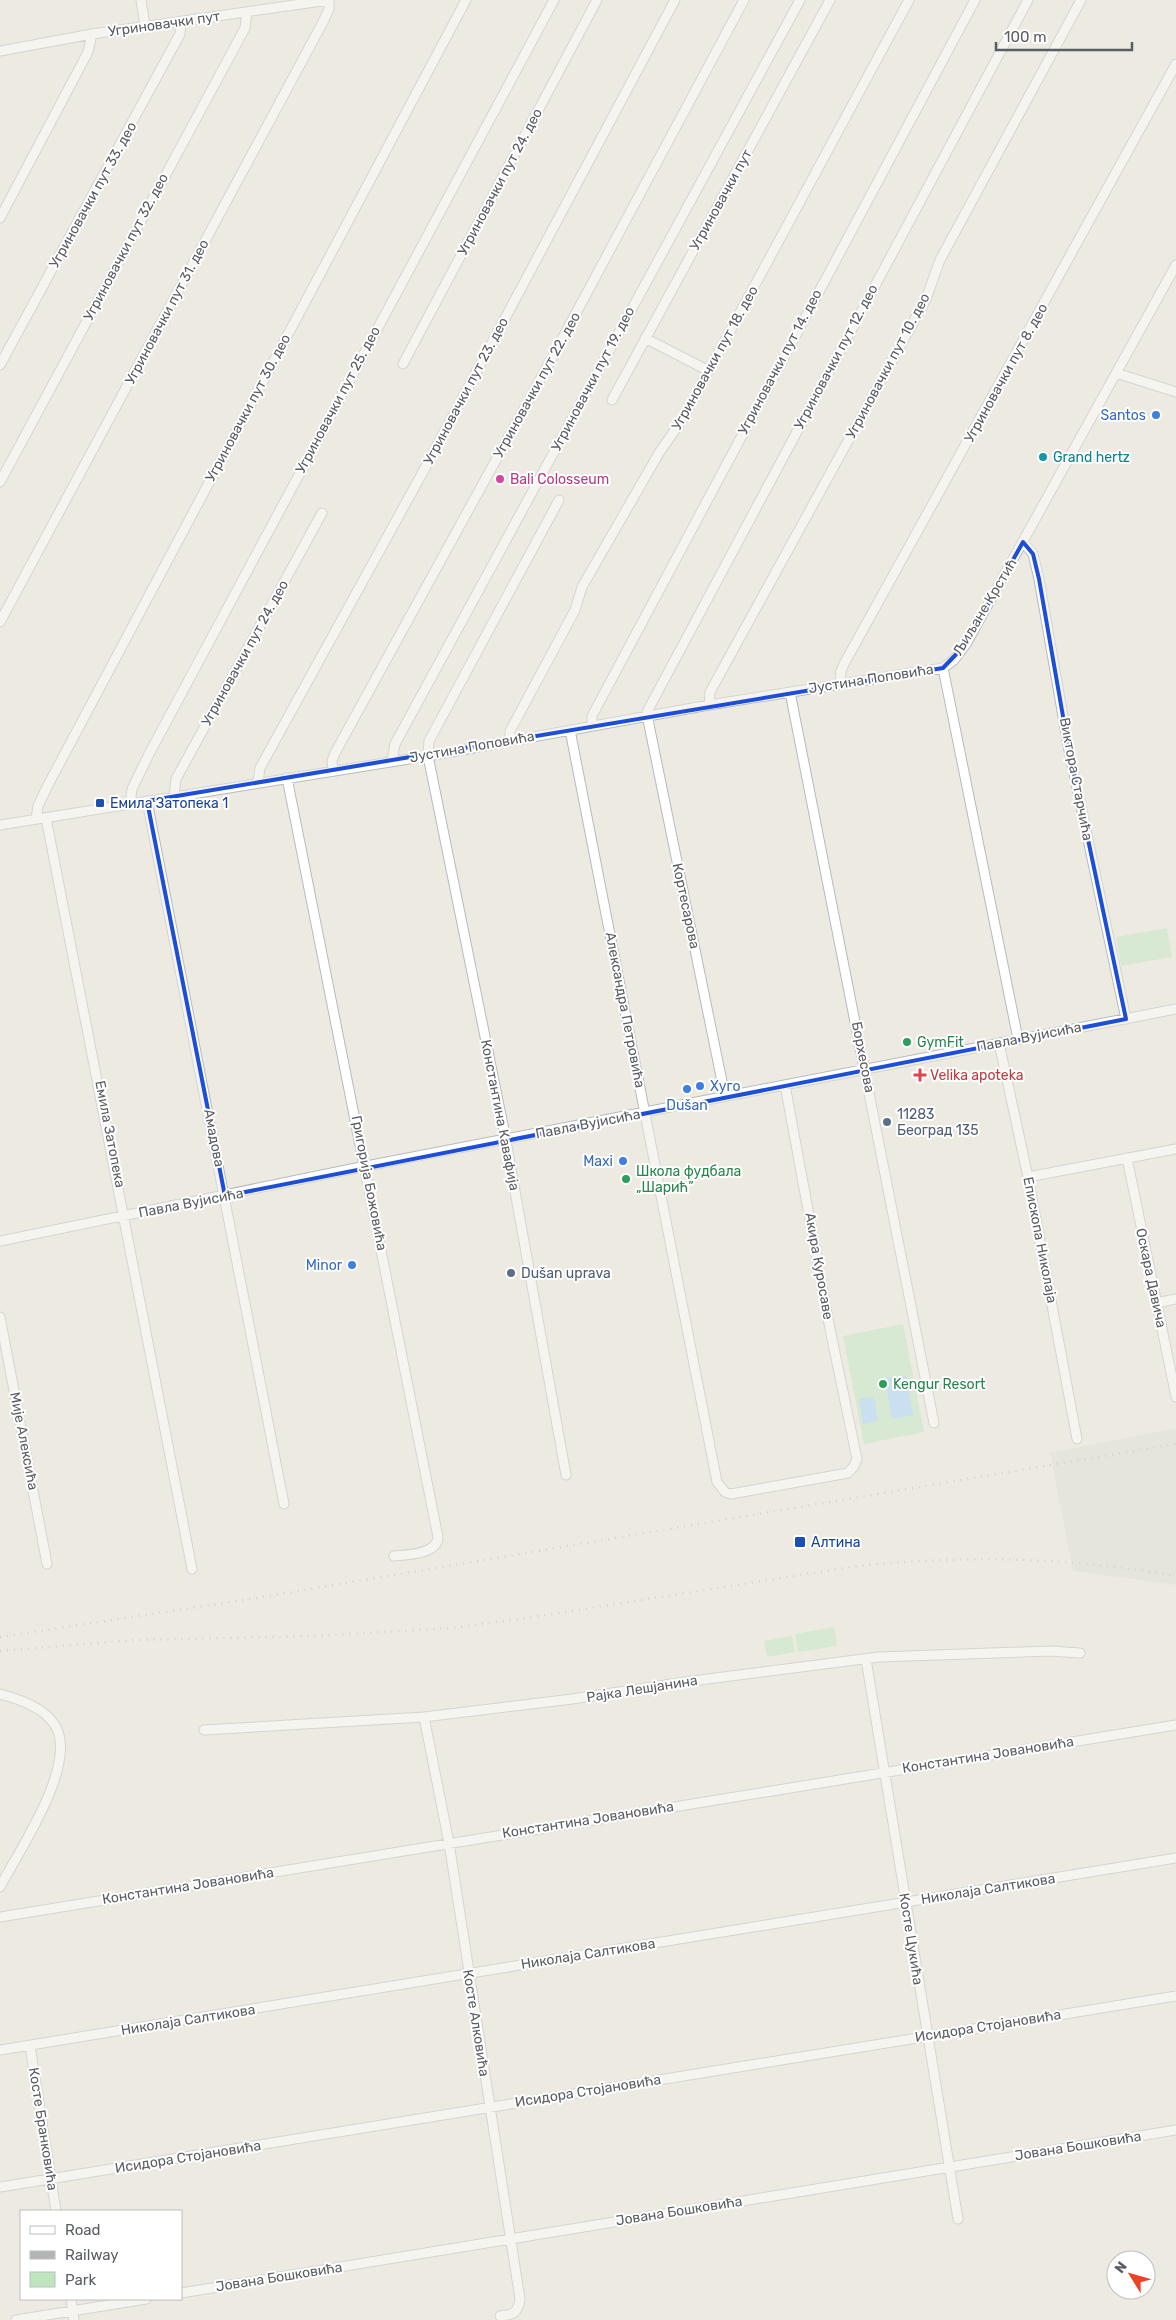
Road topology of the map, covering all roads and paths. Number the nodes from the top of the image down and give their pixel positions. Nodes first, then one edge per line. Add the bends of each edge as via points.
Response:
1 (141, 0) edge
2 (329, 0) edge
3 (466, 0) edge
4 (554, 0) edge
5 (598, 0) edge
6 (675, 0) edge
7 (744, 0) edge
8 (800, 0) edge
9 (830, 0) edge
10 (909, 0) edge
11 (975, 0) edge
12 (1028, 0) edge
13 (1081, 0) edge
14 (247, 12) junction
15 (181, 22) junction
16 (145, 26) junction
17 (92, 34) junction
18 (0, 51) edge
19 (1176, 64) edge
20 (0, 218) edge
21 (1176, 265) edge
22 (645, 338) junction
23 (403, 364) dead end
24 (0, 365) edge
25 (709, 371) junction
26 (1116, 373) junction
27 (1176, 392) edge
28 (612, 400) dead end
29 (0, 482) edge
30 (559, 500) dead end
31 (322, 513) dead end
32 (1023, 542) junction
33 (0, 622) edge
34 (944, 668) junction
35 (840, 684) junction
36 (790, 692) junction
37 (709, 705) junction
38 (647, 715) junction
39 (592, 726) junction
40 (570, 730) junction
41 (510, 741) junction
42 (428, 756) junction
43 (392, 761) junction
44 (333, 770) junction
45 (287, 778) junction
46 (258, 782) junction
47 (174, 796) junction
48 (147, 801) junction
49 (130, 804) junction
50 (46, 818) junction
51 (36, 819) junction
52 (0, 825) edge
53 (1176, 1009) edge
54 (1126, 1019) junction
55 (1018, 1039) junction
56 (999, 1042) junction
57 (866, 1068) junction
58 (785, 1085) junction
59 (724, 1096) junction
60 (646, 1112) junction
61 (506, 1140) junction
62 (1176, 1149) edge
63 (1127, 1158) junction
64 (366, 1167) junction
65 (1028, 1178) junction
66 (225, 1196) junction
67 (126, 1216) junction
68 (0, 1241) edge
69 (1176, 1299) edge
70 (1156, 1303) junction
71 (0, 1317) edge
72 (1176, 1397) edge
73 (934, 1423) dead end
74 (1077, 1439) dead end
75 (855, 1446) joint
76 (566, 1475) dead end
77 (284, 1504) dead end
78 (394, 1556) dead end
79 (48, 1564) dead end
80 (192, 1569) dead end
81 (1080, 1653) dead end
82 (866, 1659) junction
83 (0, 1694) edge
84 (424, 1717) junction
85 (1176, 1725) edge
86 (204, 1730) dead end
87 (884, 1772) junction
88 (449, 1843) junction
89 (1176, 1858) edge
90 (0, 1887) edge
91 (905, 1902) junction
92 (0, 1917) edge
93 (468, 1974) junction
94 (1176, 1996) edge
95 (927, 2036) junction
96 (30, 2046) junction
97 (0, 2050) edge
98 (489, 2108) junction
99 (1176, 2130) edge
100 (949, 2167) junction
101 (51, 2179) junction
102 (0, 2187) edge
103 (56, 2210) edge
104 (958, 2219) dead end
105 (511, 2239) junction
106 (182, 2293) edge
107 (71, 2300) edge
108 (142, 2300) edge
109 (74, 2315) edge
110 (500, 2316) dead end
111 (16, 2320) edge

1 - 16 street
2 - 14 street, Угриновачки пут
2 - 33 street, Угриновачки пут 31. део via 323,22
3 - 51 street, Угриновачки пут 30. део via 47,787
4 - 49 street, Угриновачки пут 25. део via 149,754 132,789
5 - 23 street, Угриновачки пут 24. део
6 - 46 street, Угриновачки пут 23. део via 424,470 260,768
7 - 44 street, Угриновачки пут 22. део via 348,728 332,758
8 - 43 street, Угриновачки пут 19. део via 404,728
9 - 22 street, Угриновачки пут
10 - 25 street, Угриновачки пут 18. део
11 - 39 street, Угриновачки пут 14. део via 643,619 592,716
12 - 38 street, Угриновачки пут 12. део
13 - 37 street, Угриновачки пут 10. део via 940,260 926,299 710,692
14 - 15 street, Угриновачки пут
14 - 29 street, Угриновачки пут 32. део via 245,28
15 - 16 street, Угриновачки пут
15 - 24 street, Угриновачки пут 33. део via 180,34
16 - 17 street, Угриновачки пут
17 - 18 street, Угриновачки пут
17 - 20 street via 88,52
19 - 35 street, Угриновачки пут 8. део via 844,664
21 - 26 street, Љиљане Крстић
22 - 25 street
22 - 28 street, Угриновачки пут
25 - 41 street, Угриновачки пут 18. део via 582,587 575,610 510,731
26 - 27 street
26 - 32 street, Љиљане Крстић
30 - 42 street via 429,741
31 - 47 street, Угриновачки пут 24. део via 176,780
32 - 34 street, Љиљане Крстић via 966,644
32 - 54 street, Виктора Старчића via 1032,551 1040,579 1068,745
34 - 35 street, Јустина Поповића
34 - 55 street, Љиљане Крстић
35 - 36 street, Јустина Поповића
36 - 37 street, Јустина Поповића
36 - 57 street, Борхесова
37 - 38 street, Јустина Поповића
38 - 39 street, Јустина Поповића
38 - 59 street, Кортесарова
39 - 40 street, Јустина Поповића
40 - 41 street, Јустина Поповића
40 - 60 street, Александра Петровића
41 - 42 street, Јустина Поповића
42 - 43 street, Јустина Поповића
42 - 61 street, Константина Кавафија
43 - 44 street, Јустина Поповића
44 - 45 street, Јустина Поповића
45 - 46 street, Јустина Поповића
45 - 64 street, Григорија Божовића
46 - 47 street, Јустина Поповића
47 - 48 street, Јустина Поповића
48 - 49 street, Јустина Поповића
48 - 66 street, Амадова
49 - 50 street, Јустина Поповића
50 - 51 street, Јустина Поповића
50 - 67 street, Емила Затопека
51 - 52 street, Јустина Поповића
53 - 54 street, Павла Вујисића
54 - 55 street, Павла Вујисића
55 - 56 street, Павла Вујисића
56 - 57 street, Павла Вујисића
56 - 65 street, Епископа Николаја
57 - 58 street, Павла Вујисића
57 - 73 street, Борхесова
58 - 59 street, Павла Вујисића
58 - 75 street, Акира Куросаве
59 - 60 street, Павла Вујисића
60 - 61 street, Павла Вујисића
60 - 75 street, Александра Петровића via 720,1488 730,1494 848,1472 857,1459
61 - 64 street, Павла Вујисића
61 - 76 street, Константина Кавафија
62 - 63 street
63 - 65 street
63 - 70 street, Оскара Давича
64 - 66 street, Павла Вујисића
64 - 78 street, Григорија Божовића via 438,1537 431,1549
65 - 74 street, Епископа Николаја
66 - 67 street, Павла Вујисића
66 - 77 street, Амадова
67 - 68 street, Павла Вујисића
67 - 80 street, Емила Затопека
69 - 70 street
70 - 72 street, Оскара Давича
71 - 79 street, Мије Алексића
81 - 82 street, Рајка Лешјанина via 1050,1651
82 - 84 street, Рајка Лешјанина
82 - 87 street, Косте Цукића
83 - 90 street via 27,1703 43,1714 57,1730 59,1752 50,1795
84 - 86 street, Рајка Лешјанина
84 - 88 street, Косте Алковића
85 - 87 street, Константина Јовановића
87 - 88 street, Константина Јовановића
87 - 91 street, Косте Цукића
88 - 92 street, Константина Јовановића
88 - 93 street, Косте Алковића
89 - 91 street, Николаја Салтикова
91 - 93 street, Николаја Салтикова
91 - 95 street, Косте Цукића
93 - 96 street, Николаја Салтикова
93 - 98 street, Косте Алковића
94 - 95 street, Исидора Стојановића
95 - 98 street, Исидора Стојановића
95 - 100 street, Косте Цукића
96 - 97 street, Николаја Салтикова
96 - 101 street, Косте Бранковића
98 - 101 street, Исидора Стојановића
98 - 105 street, Косте Алковића
99 - 100 street, Јована Бошковића
100 - 104 street, Косте Цукића
100 - 105 street, Јована Бошковића
101 - 102 street, Исидора Стојановића
101 - 103 street, Косте Бранковића
105 - 106 street, Јована Бошковића
105 - 110 street, Косте Алковића via 519,2306 513,2314
107 - 109 street
108 - 109 street
109 - 111 street

